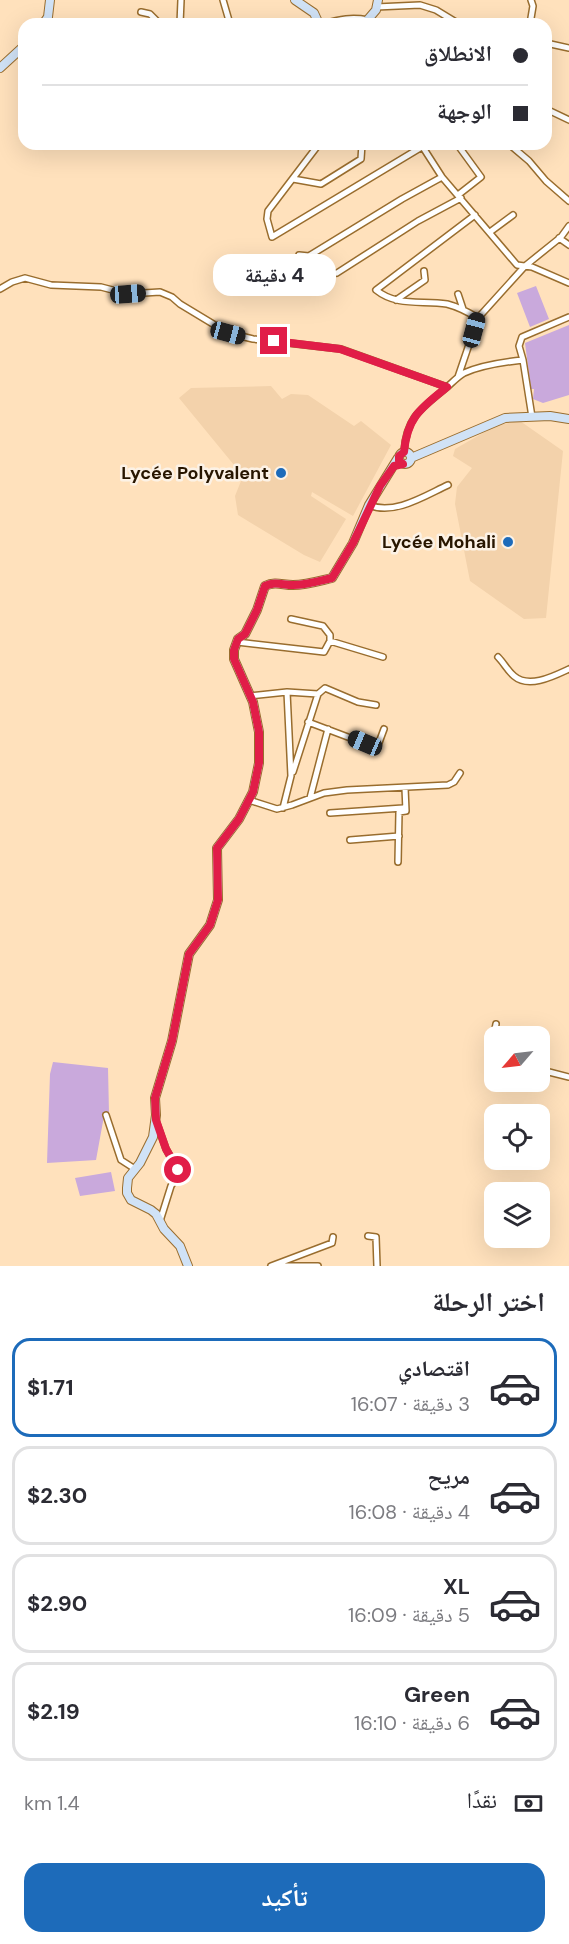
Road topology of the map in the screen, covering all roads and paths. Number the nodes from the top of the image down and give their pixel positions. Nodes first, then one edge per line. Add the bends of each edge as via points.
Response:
1 (50, 0) edge
2 (181, 0) edge
3 (223, 0) edge
4 (295, 0) edge
5 (531, 0) edge
6 (377, 4) edge
7 (141, 12) dead end
8 (47, 18) edge
9 (154, 18) edge
10 (180, 18) edge
11 (228, 18) edge
12 (316, 18) edge
13 (368, 18) edge
14 (449, 18) edge
15 (531, 18) edge
16 (552, 44) edge
17 (555, 45) junction
18 (552, 47) edge
19 (569, 48) edge
20 (18, 52) edge
21 (0, 68) edge
22 (552, 112) edge
23 (569, 120) edge
24 (314, 150) edge
25 (362, 150) edge
26 (415, 150) edge
27 (425, 150) edge
28 (461, 150) edge
29 (516, 150) edge
30 (442, 177) junction
31 (293, 178) junction
32 (460, 197) junction
33 (569, 201) edge
34 (475, 215) junction
35 (513, 215) dead end
36 (569, 226) edge
37 (490, 232) junction
38 (559, 238) junction
39 (569, 245) edge
40 (299, 255) dead end
41 (525, 266) junction
42 (424, 271) dead end
43 (337, 273) dead end
44 (569, 282) edge
45 (0, 289) edge
46 (458, 294) dead end
47 (396, 300) junction
48 (463, 309) junction
49 (569, 317) edge
50 (478, 318) junction
51 (524, 360) junction
52 (458, 377) junction
53 (447, 387) junction
54 (532, 417) junction
55 (569, 418) edge
56 (400, 460) junction
57 (448, 485) dead end
58 (369, 506) junction
59 (291, 619) dead end
60 (330, 641) junction
61 (237, 642) junction
62 (383, 657) dead end
63 (498, 657) dead end
64 (569, 669) edge
65 (287, 692) junction
66 (318, 694) junction
67 (250, 696) junction
68 (376, 705) dead end
69 (308, 722) junction
70 (328, 729) junction
71 (384, 729) dead end
72 (460, 773) dead end
73 (291, 776) junction
74 (405, 788) junction
75 (310, 798) junction
76 (249, 800) junction
77 (283, 808) junction
78 (406, 808) junction
79 (330, 813) dead end
80 (399, 836) junction
81 (350, 840) dead end
82 (398, 862) dead end
83 (550, 1072) edge
84 (569, 1077) edge
85 (106, 1115) dead end
86 (156, 1120) junction
87 (135, 1169) junction
88 (160, 1221) junction
89 (368, 1236) dead end
90 (333, 1237) dead end
91 (188, 1266) edge
92 (271, 1266) edge
93 (279, 1266) edge
94 (318, 1266) edge
95 (378, 1266) edge

1 - 8 street
2 - 10 street
3 - 11 street
4 - 12 street
5 - 15 street
6 - 13 street
6 - 14 street via 420,5
7 - 9 street
16 - 17 street
17 - 18 street
17 - 19 street
20 - 21 street
22 - 23 street
24 - 31 street
25 - 31 street via 361,159 321,184
26 - 31 street via 272,237 268,211
27 - 30 street
28 - 32 street via 481,177
29 - 33 street
30 - 32 street
30 - 40 street via 317,252
32 - 34 street
32 - 43 street
34 - 37 street
34 - 47 street via 376,290
35 - 37 street
36 - 38 street
37 - 41 street via 517,265
38 - 39 street
38 - 41 street
41 - 44 street
41 - 50 street
42 - 47 street via 425,280
45 - 53 street via 25,278 128,294 160,292 228,333 340,349
46 - 48 street
47 - 48 street
48 - 50 street
49 - 51 street via 522,337 519,346
50 - 52 street
51 - 52 street via 474,369
51 - 54 street
52 - 53 street
53 - 56 street via 415,415
54 - 55 street
54 - 56 street via 505,418 411,458 410,463
56 - 58 street
57 - 58 street via 396,507
58 - 61 street via 332,578 291,585 273,582 265,586 245,634
59 - 60 street via 323,626
60 - 61 street via 324,652
60 - 62 street
61 - 67 street via 234,659
63 - 64 street via 516,678 530,681 545,680
65 - 66 street
65 - 67 street
65 - 73 street
66 - 68 street via 325,688
66 - 69 street
67 - 76 street via 260,747
69 - 70 street
69 - 73 street
70 - 71 street via 377,748
70 - 75 street
72 - 74 street via 448,785
73 - 77 street
74 - 75 street via 347,790
74 - 78 street
75 - 77 street
76 - 77 street
76 - 86 street via 217,848 218,900 210,925 189,954 172,1041 155,1098
78 - 79 street
78 - 80 street via 399,812
80 - 81 street
80 - 82 street
83 - 84 street
85 - 87 street via 121,1160
86 - 87 street via 153,1137
86 - 88 street via 178,1175
87 - 88 street via 128,1178 128,1197 151,1210
88 - 91 street via 180,1246
89 - 95 street via 376,1237
90 - 92 street via 332,1243
93 - 94 street

